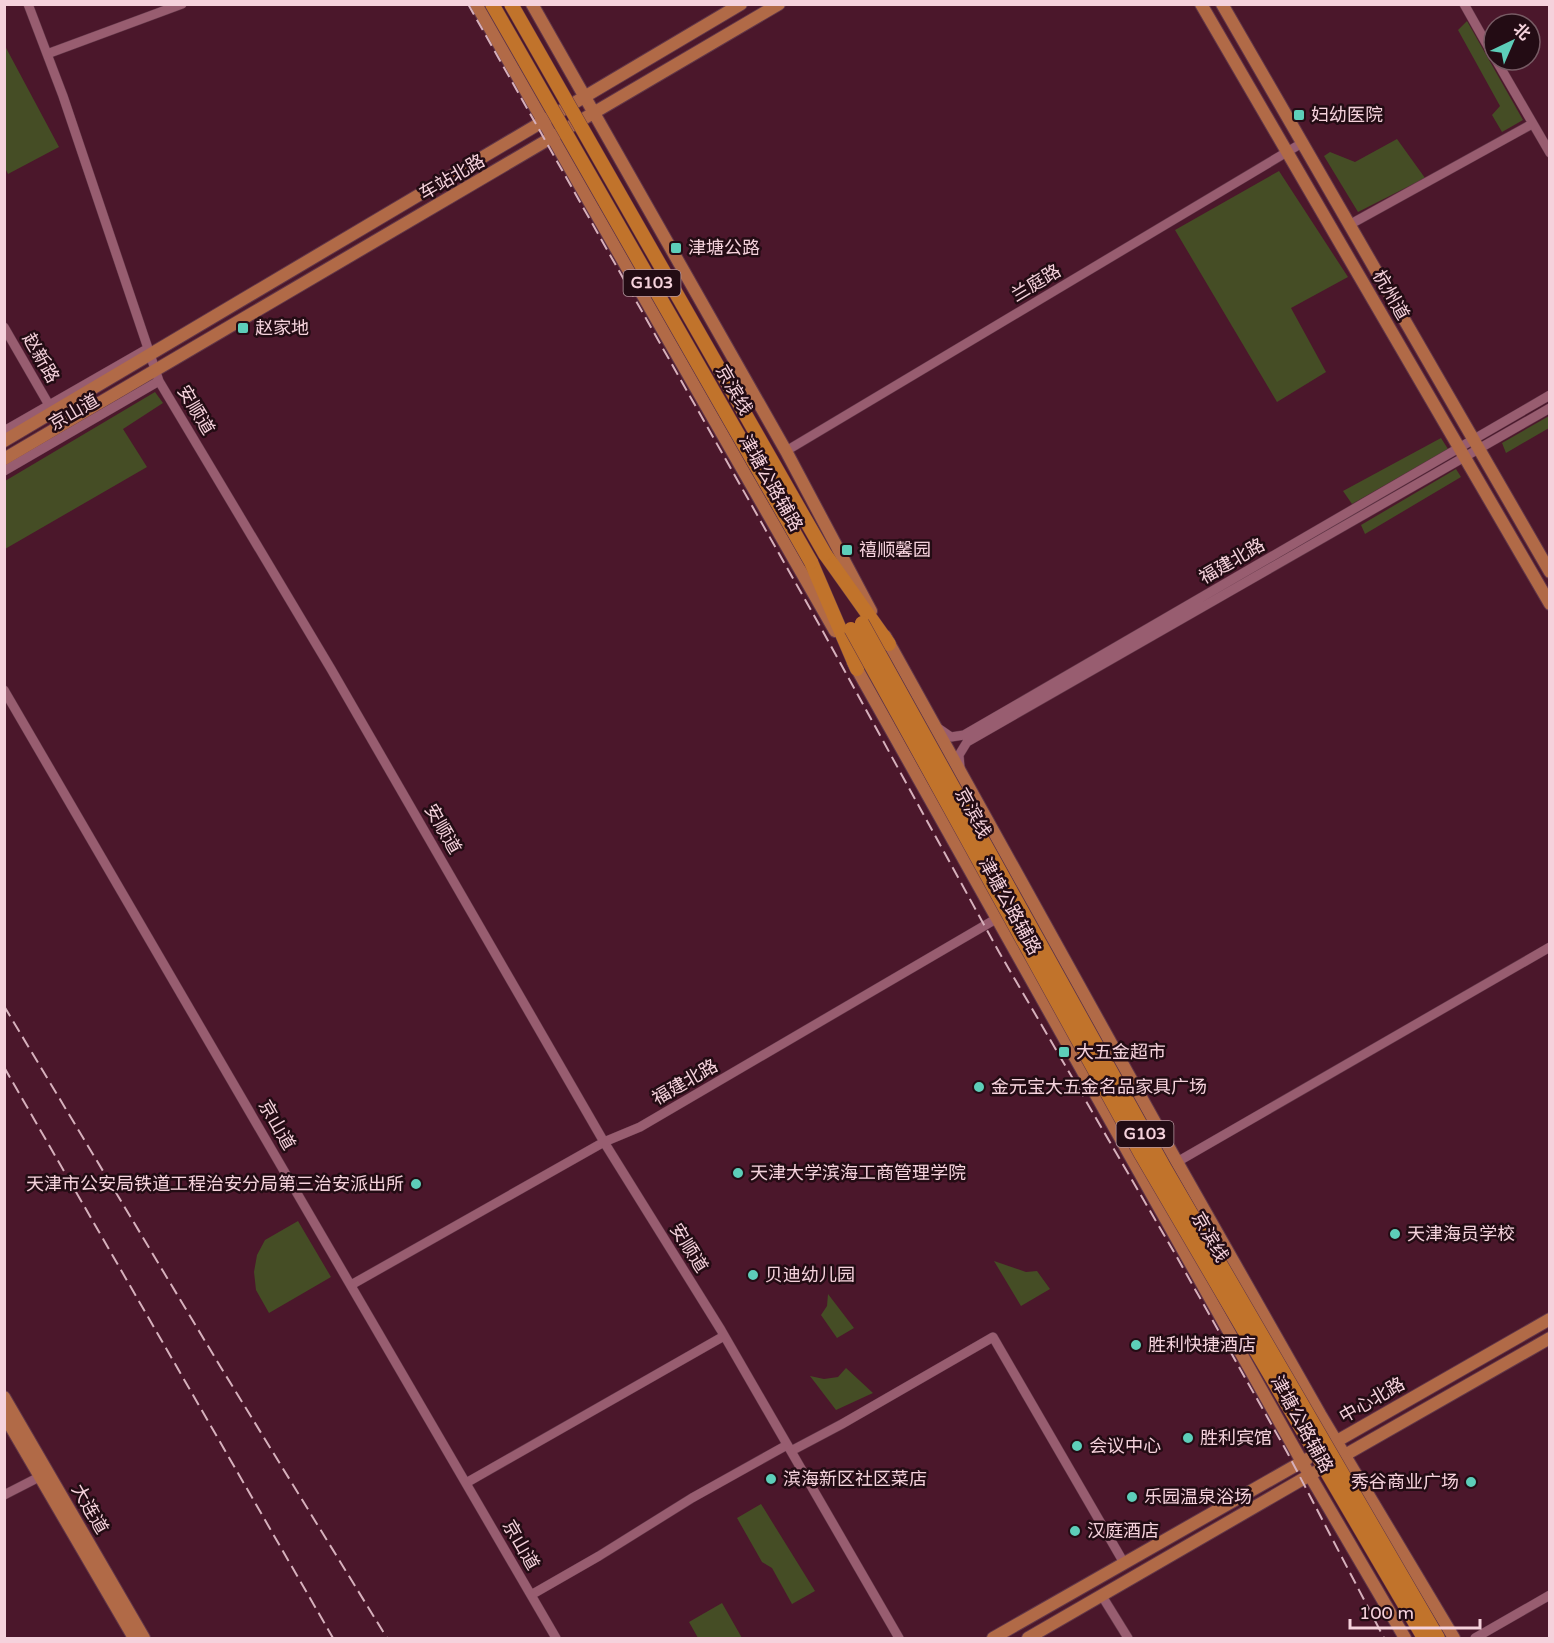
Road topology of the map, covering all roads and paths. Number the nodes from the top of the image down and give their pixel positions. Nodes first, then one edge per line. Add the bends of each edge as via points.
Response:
1 (28, 4) edge
2 (182, 4) edge
3 (477, 4) edge
4 (492, 4) edge
5 (511, 4) edge
6 (531, 4) edge
7 (741, 4) edge
8 (779, 4) edge
9 (1201, 4) edge
10 (1222, 4) edge
11 (1464, 4) edge
12 (1482, 36) edge
13 (47, 54) junction
14 (1502, 72) edge
15 (584, 96) junction
16 (595, 114) junction
17 (543, 120) junction
18 (1532, 124) junction
19 (553, 138) junction
20 (1302, 143) junction
21 (1287, 152) junction
22 (1550, 153) edge
23 (1349, 225) junction
24 (4, 327) edge
25 (149, 353) junction
26 (157, 376) junction
27 (1550, 395) edge
28 (49, 405) junction
29 (1550, 408) edge
30 (4, 431) edge
31 (4, 441) edge
32 (1476, 443) junction
33 (786, 451) junction
34 (1462, 452) junction
35 (4, 459) edge
36 (4, 471) edge
37 (825, 554) junction
38 (811, 562) junction
39 (1550, 572) edge
40 (1550, 604) edge
41 (857, 626) junction
42 (889, 644) junction
43 (857, 669) junction
44 (4, 690) edge
45 (932, 721) junction
46 (962, 776) junction
47 (1030, 899) junction
48 (997, 919) junction
49 (1550, 946) edge
50 (604, 1142) junction
51 (1177, 1162) junction
52 (351, 1285) junction
53 (1550, 1319) edge
54 (724, 1336) junction
55 (1550, 1338) edge
56 (4, 1398) edge
57 (1320, 1414) junction
58 (4, 1415) edge
59 (1366, 1424) junction
60 (1287, 1435) junction
61 (1336, 1441) junction
62 (789, 1448) junction
63 (1322, 1450) junction
64 (1345, 1456) junction
65 (1307, 1469) junction
66 (42, 1471) junction
67 (1277, 1477) junction
68 (466, 1483) junction
69 (4, 1489) edge
70 (4, 1495) edge
71 (1124, 1563) junction
72 (531, 1594) junction
73 (1550, 1595) edge
74 (1102, 1596) junction
75 (134, 1638) edge
76 (144, 1638) edge
77 (556, 1638) edge
78 (898, 1638) edge
79 (993, 1638) edge
80 (1028, 1638) edge
81 (1128, 1638) edge
82 (1405, 1638) edge
83 (1424, 1638) edge
84 (1438, 1638) edge
85 (1454, 1638) edge
86 (1475, 1638) edge

1 - 13 street, 安顺道
2 - 13 street
3 - 17 main road, 津塘公路辅路 / G103
4 - 38 highway, 京滨线 / G103, bridge
5 - 37 highway, 京滨线 / G103, bridge
6 - 15 main road, 津塘公路辅路
7 - 15 main road, 车站北路
8 - 16 main road, 车站北路
9 - 21 main road, 杭州道
10 - 20 main road, 杭州道
11 - 12 street
13 - 25 street, 安顺道
14 - 18 street
15 - 16 main road, 津塘公路辅路
15 - 17 main road, 车站北路
16 - 19 main road, 车站北路
16 - 33 main road, 津塘公路辅路
17 - 19 main road, 津塘公路辅路 / G103
17 - 25 main road, 车站北路
18 - 22 street
18 - 23 street
19 - 26 main road, 车站北路
19 - 43 main road, 津塘公路辅路 / G103
20 - 21 street, 兰庭路
20 - 23 main road, 杭州道
21 - 33 street, 兰庭路
21 - 34 main road, 杭州道
23 - 32 main road, 杭州道
24 - 28 street, 赵新路
25 - 26 street, 安顺道
25 - 28 street
25 - 31 main road, 车站北路
26 - 35 main road, 车站北路 via 142,380
26 - 36 street, 京山道
26 - 50 street, 安顺道
27 - 32 street, 福建北路
28 - 30 street
29 - 32 street, 福建北路
32 - 34 street, 福建北路
32 - 39 main road, 杭州道
33 - 42 main road, 津塘公路辅路
34 - 40 main road, 杭州道
34 - 45 street, 福建北路 via 964,735 951,736
34 - 46 street, 福建北路 via 967,742 959,755
37 - 41 highway, 京滨线 / G103
37 - 42 highway
38 - 41 highway, 京滨线 / G103
38 - 43 highway, G103
41 - 83 highway, 京滨线 / G103, bridge via 1142,1156
41 - 84 highway, 京滨线 / G103, bridge via 1164,1167
42 - 45 main road, 津塘公路辅路
43 - 48 main road, 津塘公路辅路 / G103
44 - 52 street, 京山道
45 - 46 main road, 津塘公路辅路
46 - 47 main road, 津塘公路辅路
47 - 48 street, 福建北路
47 - 51 main road, 津塘公路辅路
48 - 50 street, 福建北路 via 640,1127
48 - 60 main road, 津塘公路辅路 / G103
49 - 51 street
50 - 52 street, 福建北路
50 - 54 street, 安顺道
51 - 57 main road, 津塘公路辅路
52 - 68 street, 京山道
53 - 59 main road, 中心北路
54 - 62 street, 安顺道
54 - 68 street
55 - 64 main road, 中心北路
56 - 66 main road, 大连道
57 - 59 main road via 1344,1429
57 - 61 main road, 津塘公路辅路
57 - 63 main road
58 - 66 main road, 大连道
59 - 61 main road, 中心北路
60 - 65 main road, 津塘公路辅路 / G103
60 - 67 main road via 1291,1458
61 - 63 main road, 中心北路
61 - 64 main road, 津塘公路辅路
62 - 71 street via 845,1423 993,1337
62 - 72 street via 692,1498
62 - 78 street, 安顺道
63 - 65 main road, 中心北路
64 - 65 main road, 中心北路
64 - 85 main road, 津塘公路辅路
65 - 67 main road, 中心北路
65 - 74 main road, 中心北路 via 1283,1490
65 - 82 main road, 津塘公路辅路 / G103
66 - 69 street
66 - 70 street
66 - 75 main road, 大连道
66 - 76 main road, 大连道
67 - 71 main road, 中心北路
68 - 72 street, 京山道
71 - 79 main road, 中心北路
72 - 77 street, 京山道
73 - 86 street
74 - 80 main road, 中心北路
74 - 81 street

